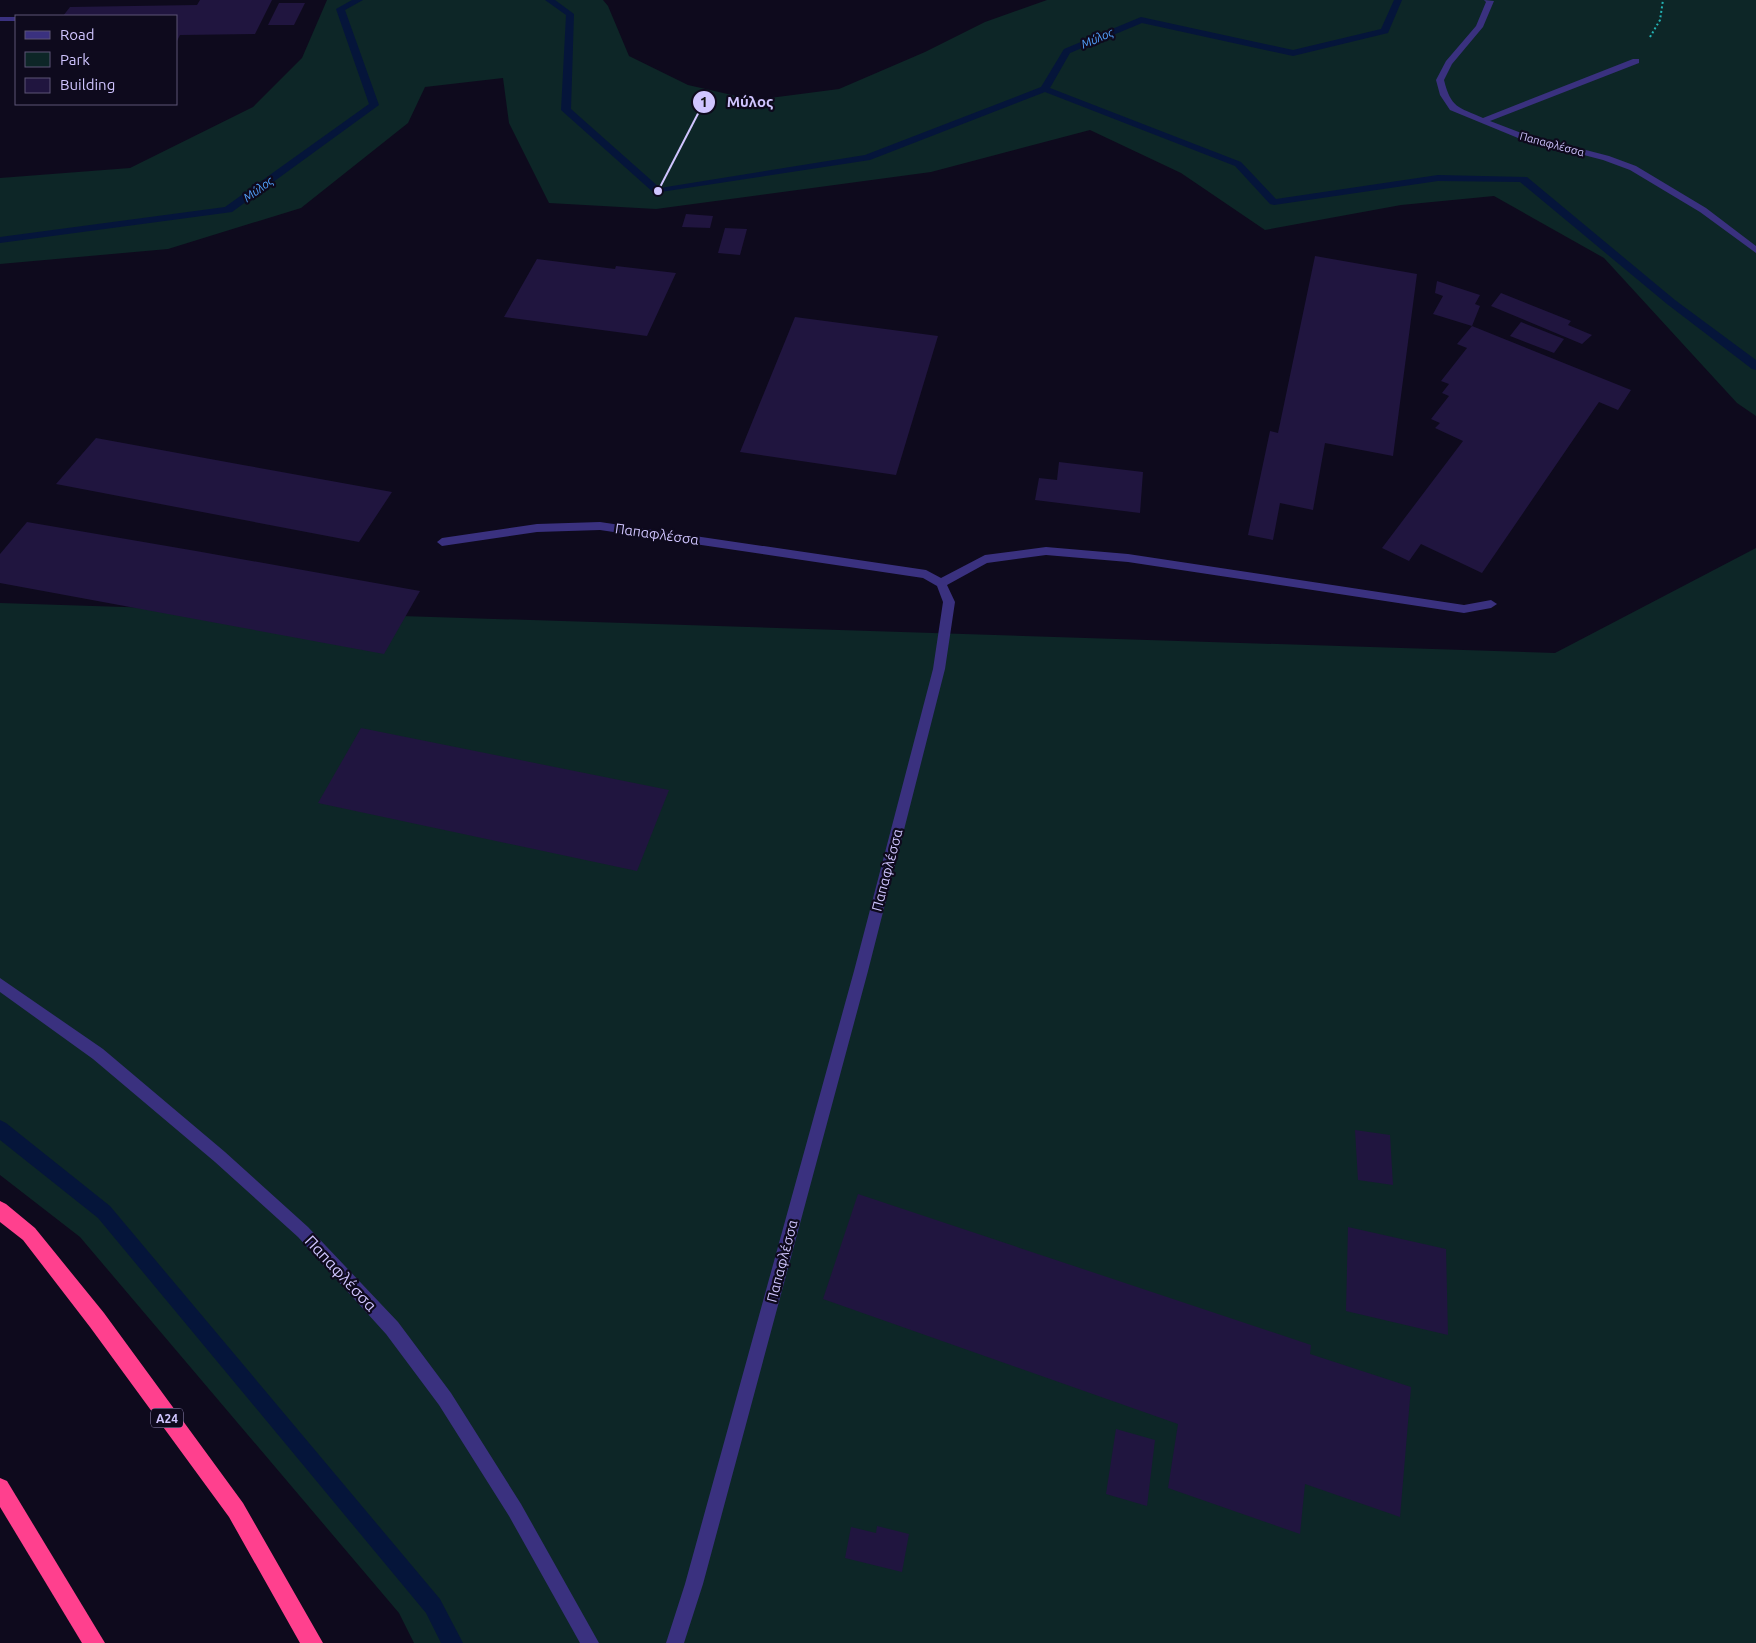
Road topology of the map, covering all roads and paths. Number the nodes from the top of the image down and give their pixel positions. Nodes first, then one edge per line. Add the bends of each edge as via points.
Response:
1 (1488, 0) edge
2 (1663, 0) edge
3 (0, 19) edge
4 (15, 19) edge
5 (1636, 61) joint
6 (1482, 121) junction
7 (1756, 250) edge
8 (442, 542) dead end
9 (941, 583) junction
10 (1490, 604) dead end
11 (0, 984) edge
12 (0, 1210) edge
13 (0, 1488) edge
14 (94, 1643) edge
15 (312, 1643) edge
16 (590, 1643) edge
17 (675, 1643) edge

1 - 6 street, Παπαφλέσσα via 1479,27 1449,63 1440,80 1444,95 1453,108
2 - 5 path via 1660,20
3 - 4 street
5 - 6 street
6 - 7 street, Παπαφλέσσα via 1521,136 1633,168 1703,210
8 - 9 street, Παπαφλέσσα via 537,528 600,526 903,570 926,574
9 - 10 street via 985,559 1046,551 1128,558 1464,609
9 - 17 street, Παπαφλέσσα via 949,602 939,669 856,990 697,1574
11 - 16 street, Παπαφλέσσα via 98,1054 220,1157 302,1232 392,1328 445,1399 515,1510
12 - 15 highway, Α24 via 30,1234 236,1510
13 - 14 highway

